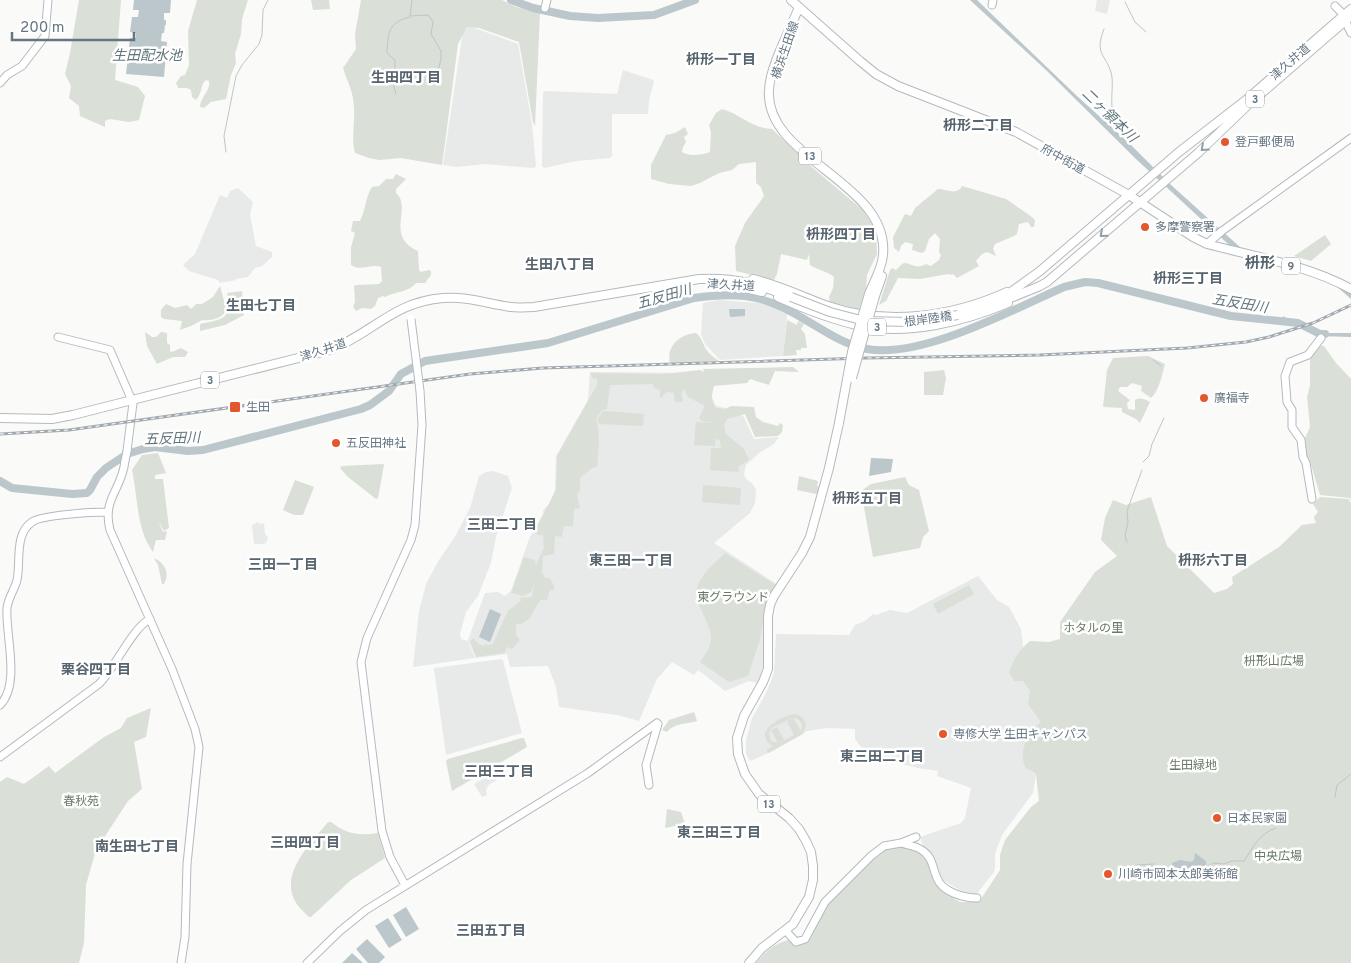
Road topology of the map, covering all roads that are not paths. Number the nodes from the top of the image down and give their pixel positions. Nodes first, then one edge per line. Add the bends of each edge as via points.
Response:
1 (48, 0) edge
2 (791, 0) edge
3 (1335, 6) dead end
4 (799, 7) junction
5 (1351, 8) edge
6 (1346, 18) edge
7 (1351, 33) edge
8 (0, 83) edge
9 (1351, 138) edge
10 (1157, 171) junction
11 (1168, 179) junction
12 (1128, 195) junction
13 (1140, 202) junction
14 (1207, 244) junction
15 (726, 278) junction
16 (714, 283) junction
17 (1021, 284) junction
18 (1040, 286) junction
19 (762, 287) junction
20 (640, 289) junction
21 (1351, 289) edge
22 (791, 297) joint
23 (996, 302) junction
24 (409, 306) junction
25 (829, 306) junction
26 (958, 314) joint
27 (825, 316) junction
28 (913, 316) junction
29 (922, 316) junction
30 (864, 320) junction
31 (925, 326) junction
32 (914, 327) junction
33 (58, 337) dead end
34 (1321, 338) dead end
35 (132, 400) junction
36 (0, 418) edge
37 (1312, 499) dead end
38 (107, 512) junction
39 (150, 619) junction
40 (0, 705) edge
41 (0, 757) edge
42 (649, 786) dead end
43 (916, 837) dead end
44 (901, 843) junction
45 (405, 884) junction
46 (977, 898) dead end
47 (786, 931) junction
48 (181, 963) edge
49 (307, 963) edge
50 (750, 963) edge

1 - 8 street via 45,36 22,66
2 - 4 main road, 府中街道 / 9
3 - 6 street
4 - 12 main road, 府中街道 / 9 via 860,61 898,86 1016,132
4 - 30 main road, 横浜生田線 / 13, bridge via 774,83 773,99 783,127 879,216 886,233 887,259
5 - 6 main road, 津久井道 / 3
6 - 7 street
6 - 10 main road, 津久井道 / 3
6 -> 11 main road, 津久井道 / 3
9 - 14 street
10 - 11 main road via 1166,172
10 - 12 main road, 津久井道 / 3
11 - 13 main road, 津久井道 / 3
12 - 13 main road, 府中街道 / 9
12 - 17 main road, 津久井道 / 3
13 - 14 main road, 府中街道 / 9
13 -> 18 main road, 津久井道 / 3
14 - 21 main road, 府中街道 / 9 via 1310,271
15 - 19 main road, 津久井道 / 3
15 - 20 main road, 津久井道 / 3
15 - 25 main road, 3 via 764,282
16 - 19 main road, 津久井道 / 3
16 - 20 main road, 津久井道 / 3
16 - 27 main road, 3 via 761,291
17 - 23 main road, 津久井道 / 3
17 - 29 main road, 3 via 968,306
18 - 23 main road, 津久井道 / 3
18 - 31 main road, 3 via 982,314
19 - 22 main road, 津久井道 / 3
20 - 24 main road, 津久井道 / 3 via 534,306 511,307 461,298 429,300
22 - 30 main road, 根岸陸橋 / 3, bridge via 830,312
23 - 26 main road, 津久井道 / 3
24 - 35 main road, 津久井道 / 3 via 330,350
24 - 45 street, bridge via 422,425 415,525 367,638 361,662 382,831 390,857
25 - 27 main road
25 - 28 main road, 3 via 876,316
26 - 30 main road, 根岸陸橋 / 3, bridge via 910,322
27 - 32 main road, 3 via 863,326
28 - 29 main road, 3
28 - 32 main road via 916,320
29 - 31 main road via 921,322
30 - 47 main road, 13, bridge via 852,352 829,468 810,536 770,605 768,668 744,716 738,738 738,754 745,774 759,794 799,829 811,852 813,880 809,897
31 - 32 main road, 3
33 - 35 street via 110,350
34 - 37 street via 1308,355 1290,362 1285,376 1292,427 1302,442
35 - 36 main road, 津久井道 / 3 via 62,417
35 - 38 street, bridge via 126,461
38 - 39 street via 110,530
38 - 40 street via 36,520 23,535 17,579 7,608 9,686
39 - 41 street via 140,626 99,684
39 - 48 street via 190,715 200,750 186,864 186,924
42 - 45 street via 647,757 657,723 588,773
43 - 44 street
44 - 46 street via 921,849 933,863 941,885 966,898
44 - 47 street via 878,850 830,896 805,939 796,942
45 - 49 street via 350,922
47 - 50 main road, 13 via 762,948

